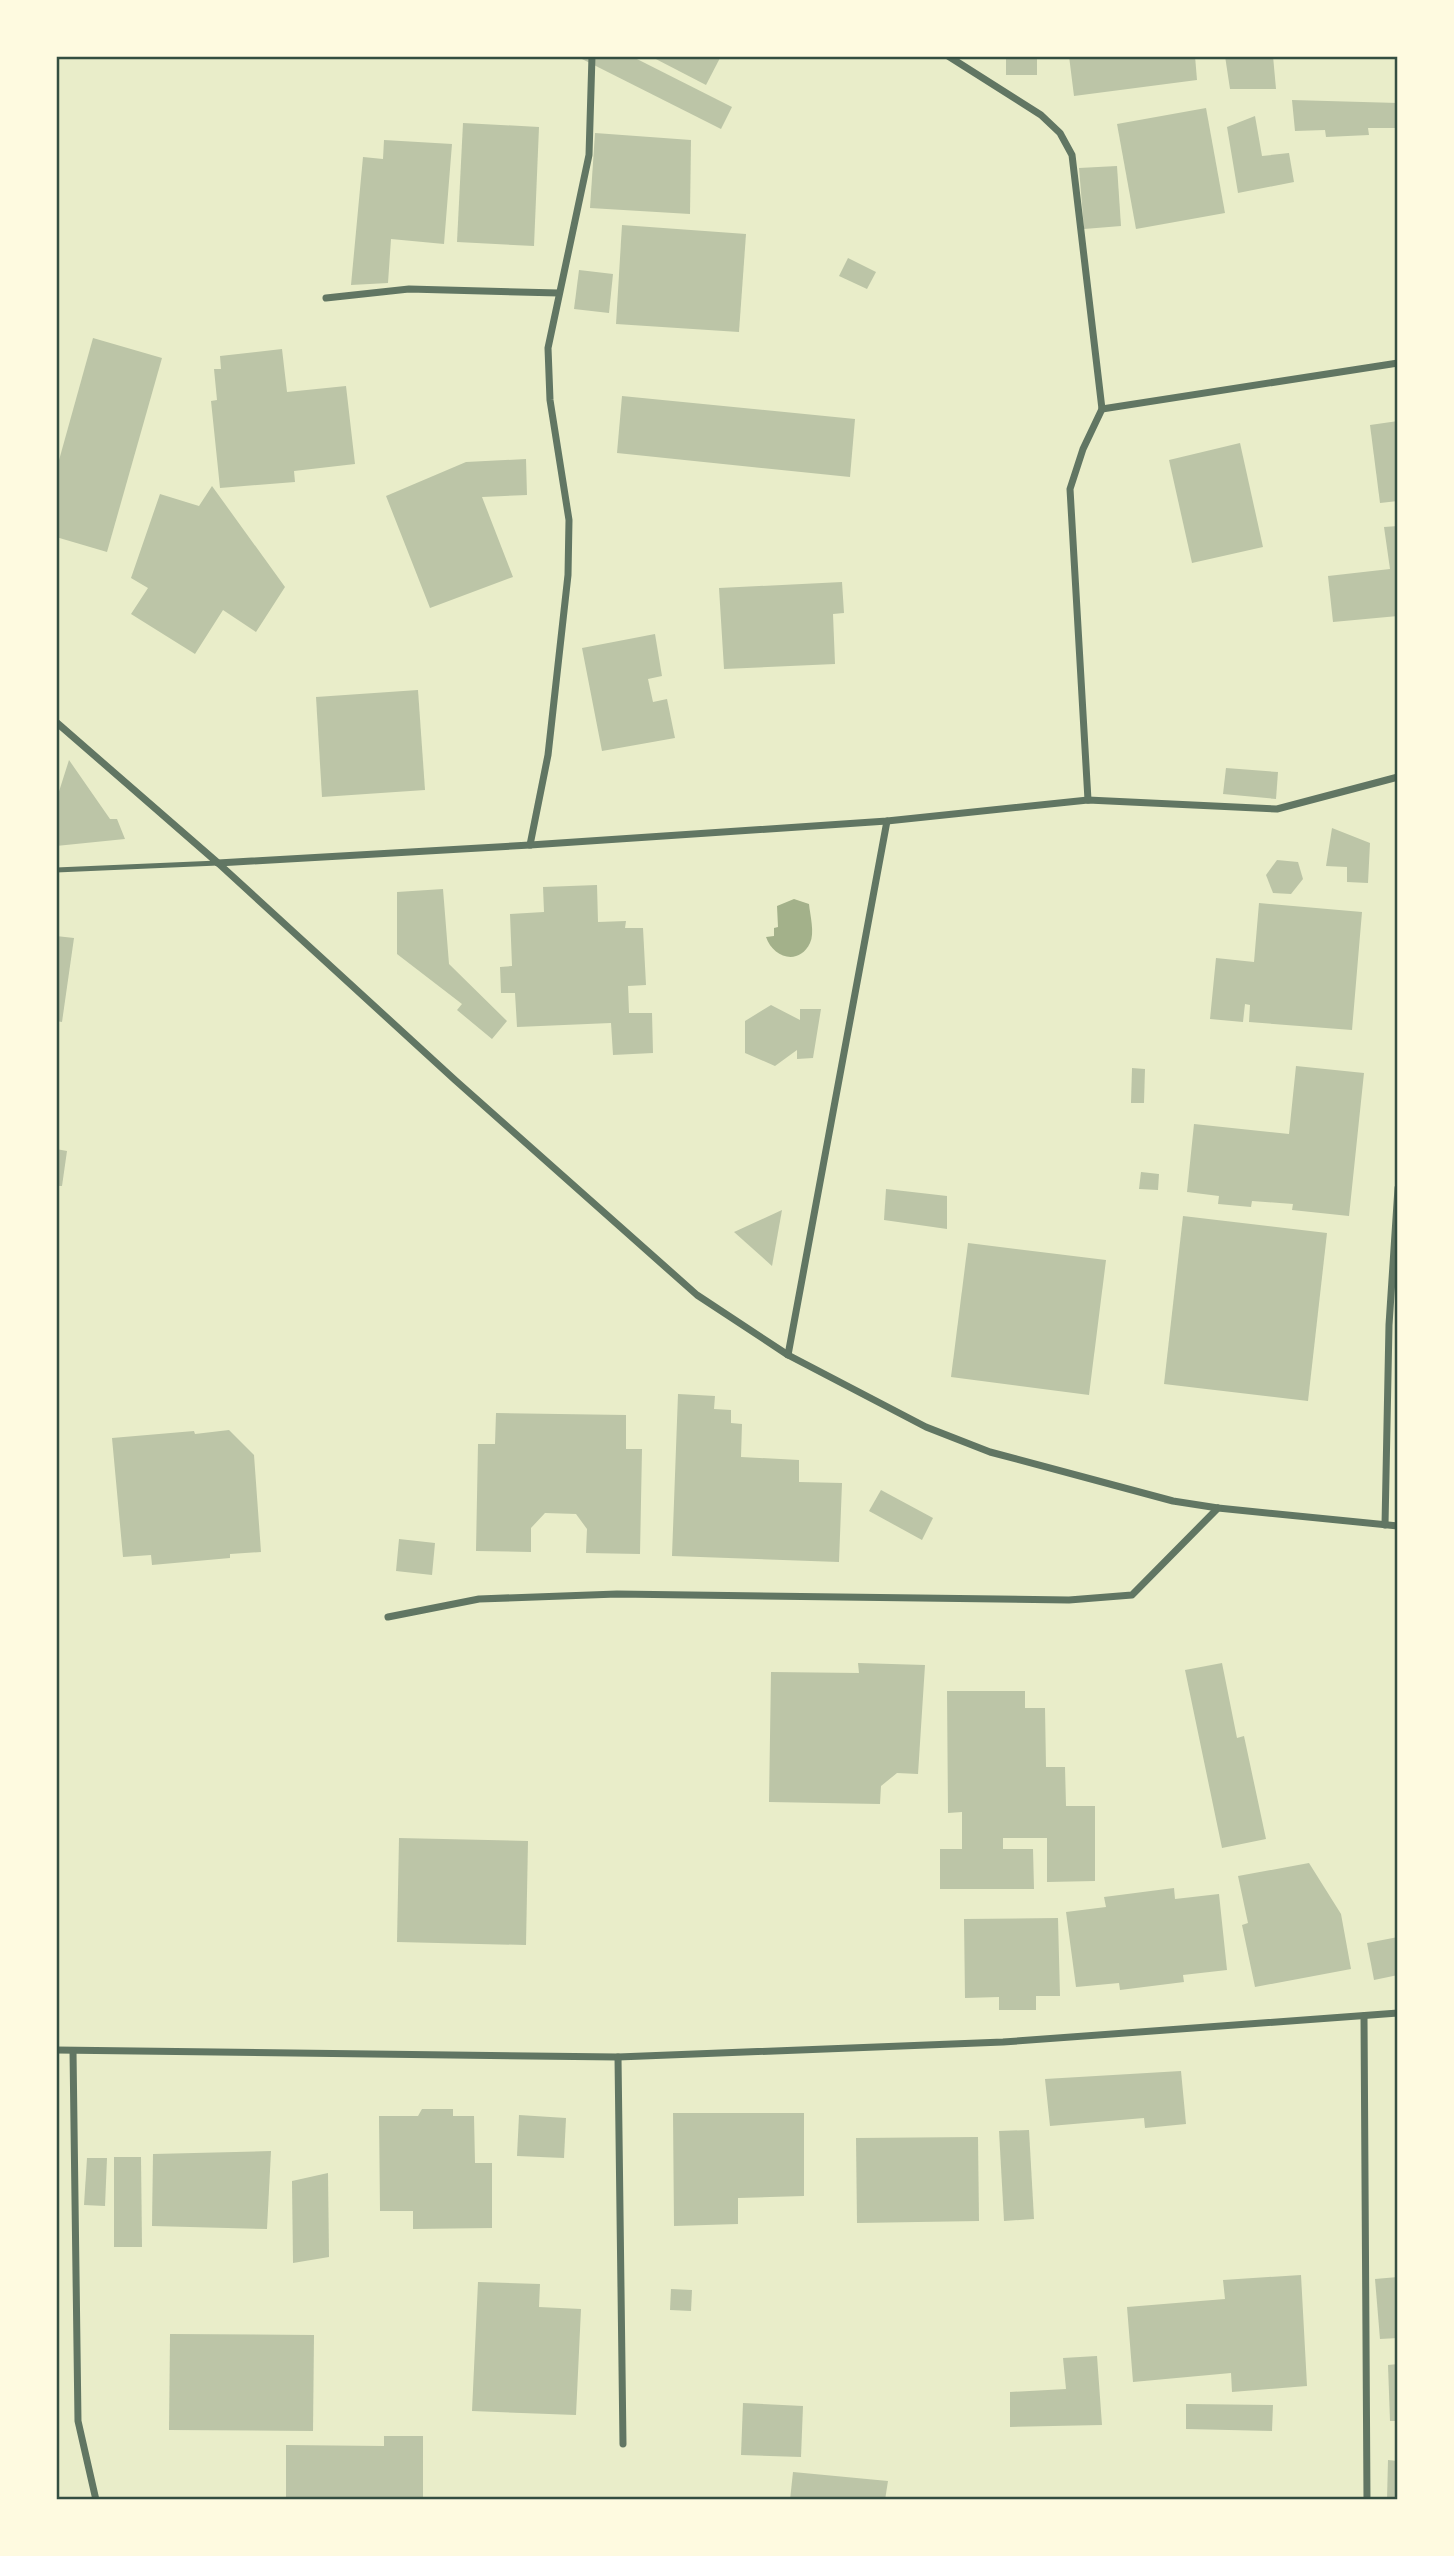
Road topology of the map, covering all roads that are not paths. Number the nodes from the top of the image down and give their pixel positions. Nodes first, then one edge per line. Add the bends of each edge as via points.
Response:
1 (592, 56) edge
2 (948, 56) edge
3 (559, 293) junction
4 (326, 298) dead end
5 (1398, 363) edge
6 (1102, 409) junction
7 (56, 722) edge
8 (1398, 777) edge
9 (1088, 800) junction
10 (887, 821) junction
11 (530, 845) junction
12 (218, 863) junction
13 (56, 870) edge
14 (1398, 1188) edge
15 (1398, 1324) edge
16 (1389, 1325) junction
17 (788, 1355) junction
18 (1218, 1508) junction
19 (1385, 1525) junction
20 (1398, 1526) edge
21 (387, 1617) dead end
22 (1398, 2013) edge
23 (1364, 2016) junction
24 (56, 2050) edge
25 (73, 2051) junction
26 (618, 2057) junction
27 (622, 2445) dead end
28 (96, 2500) edge
29 (1367, 2500) edge

1 - 3 street via 589,155
2 - 6 street via 1041,115 1060,133 1072,155
3 - 4 street via 409,289
3 - 11 street via 548,348 550,400 569,520 568,575 548,755
5 - 6 street
6 - 9 street via 1070,489
7 - 12 street
8 - 9 street via 1277,809
9 - 10 street
10 - 11 street
10 - 17 street
11 - 12 street
12 - 13 lane
12 - 17 street via 697,1295
14 - 16 street
15 - 16 street
16 - 19 street
17 - 18 street via 926,1427 990,1452 1173,1501
18 - 19 street
18 - 21 street via 1132,1595 1069,1600 617,1594 479,1598
19 - 20 street
22 - 23 street
23 - 26 street via 1003,2042
23 - 29 street
24 - 25 street
25 - 26 street
25 - 28 street via 78,2421
26 - 27 street

